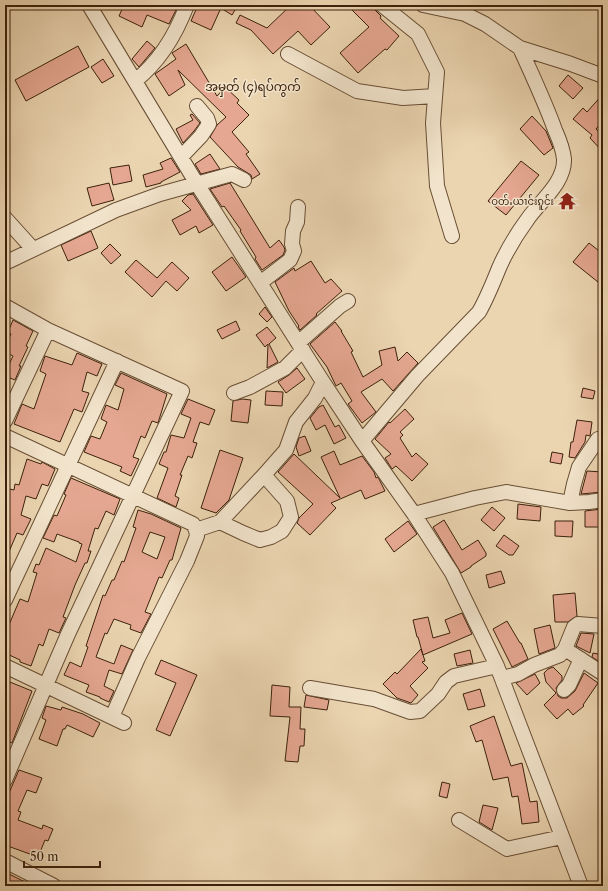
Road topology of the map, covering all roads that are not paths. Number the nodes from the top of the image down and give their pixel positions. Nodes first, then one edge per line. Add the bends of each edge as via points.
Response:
1 (88, 5) edge
2 (187, 5) edge
3 (382, 5) edge
4 (423, 5) edge
5 (520, 48) junction
6 (288, 54) dead end
7 (603, 76) edge
8 (135, 81) junction
9 (435, 96) junction
10 (197, 106) dead end
11 (180, 157) junction
12 (244, 180) dead end
13 (197, 184) junction
14 (298, 207) dead end
15 (5, 218) edge
16 (452, 236) dead end
17 (34, 249) junction
18 (5, 263) edge
19 (260, 283) junction
20 (348, 301) dead end
21 (5, 306) edge
22 (48, 330) junction
23 (300, 346) junction
24 (117, 361) junction
25 (323, 382) junction
26 (234, 393) dead end
27 (5, 421) edge
28 (5, 436) edge
29 (598, 439) dead end
30 (362, 441) junction
31 (68, 465) junction
32 (264, 475) junction
33 (133, 495) junction
34 (603, 500) edge
35 (570, 503) junction
36 (414, 514) junction
37 (220, 522) junction
38 (196, 530) junction
39 (5, 600) edge
40 (603, 626) edge
41 (566, 649) junction
42 (581, 659) junction
43 (5, 666) edge
44 (499, 672) junction
45 (602, 673) edge
46 (46, 685) junction
47 (310, 688) dead end
48 (564, 690) dead end
49 (5, 780) edge
50 (459, 820) dead end
51 (562, 838) junction
52 (5, 861) edge
53 (54, 886) edge
54 (581, 886) edge

1 - 8 street
2 - 8 street via 165,50
3 - 9 street via 418,34 437,72
4 - 5 street via 465,14 485,24
5 - 7 street
5 - 30 street via 560,142 564,158 563,171 555,185 526,220 500,266 479,312 417,376
6 - 9 street via 357,91 403,98
8 - 11 street
9 - 16 street via 433,123 437,186
10 - 11 street via 209,124
11 - 13 street
12 - 13 street via 232,174
13 - 17 street via 116,210
13 - 19 street
14 - 19 street via 297,222 293,230 294,251 290,260
15 - 17 street
17 - 18 street
19 - 23 street
20 - 23 street
21 - 22 street
22 - 24 street
22 - 27 street
23 - 25 street
23 - 26 street via 285,368
24 - 31 street
24 - 33 street via 182,391
25 - 30 street
25 - 32 street via 315,398 296,422 286,450
28 - 31 street
29 - 35 street via 579,467
30 - 36 street
31 - 33 street
31 - 39 street
32 - 37 street
32 - 37 street via 287,501 291,517 282,531 271,538 260,540
33 - 38 street via 193,524
33 - 46 street
34 - 35 street
35 - 36 street via 506,492
36 - 44 street via 452,573
37 - 38 street
38 - 46 street via 197,536 187,561 138,658 118,720
40 - 41 street via 578,624 574,627
41 - 42 street
41 - 44 street via 560,655 518,674
42 - 45 street
42 - 48 street
43 - 46 street
44 - 47 street via 454,676 428,705 415,712 374,699
44 - 51 street
46 - 49 street
50 - 51 street via 506,850
51 - 54 street
52 - 53 street

